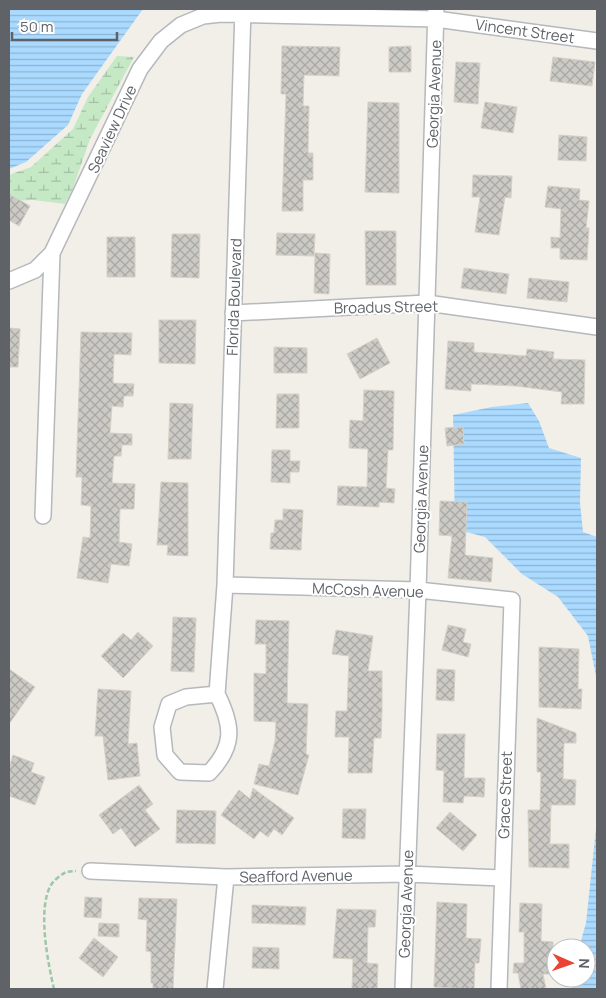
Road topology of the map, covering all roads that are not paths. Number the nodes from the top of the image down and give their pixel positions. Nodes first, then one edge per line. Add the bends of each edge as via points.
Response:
1 (243, 12) edge
2 (436, 14) edge
3 (597, 41) edge
4 (52, 253) junction
5 (9, 281) edge
6 (427, 303) junction
7 (233, 313) junction
8 (597, 327) edge
9 (43, 516) dead end
10 (225, 585) junction
11 (418, 590) junction
12 (512, 600) joint
13 (218, 694) junction
14 (90, 871) road end
15 (407, 874) junction
16 (226, 876) junction
17 (502, 878) junction
18 (215, 989) edge
19 (403, 989) edge
20 (499, 989) edge

1 - 2 street, Vincent Street
1 - 4 street, Seaview Drive via 204,16 181,25 161,41 140,69
1 - 7 street, Florida Boulevard
2 - 3 street, Vincent Street
2 - 6 street, Georgia Avenue
4 - 5 street, Seaview Drive via 35,270
4 - 9 street
6 - 7 street, Broadus Street
6 - 8 street, Broadus Street
6 - 11 street, Georgia Avenue
7 - 10 street, Florida Boulevard
10 - 11 street, McCosh Avenue
10 - 13 street, Florida Boulevard
11 - 12 street, McCosh Avenue
11 - 15 street, Georgia Avenue
12 - 17 street, Grace Street
13 - 13 street via 230,722 228,746 222,760 209,774 180,772 165,756 162,727 169,704
14 - 16 street, Seafford Avenue
15 - 16 street, Seafford Avenue
15 - 17 street, Seafford Avenue
15 - 19 street, Georgia Avenue
16 - 18 street
17 - 20 street, Grace Street

